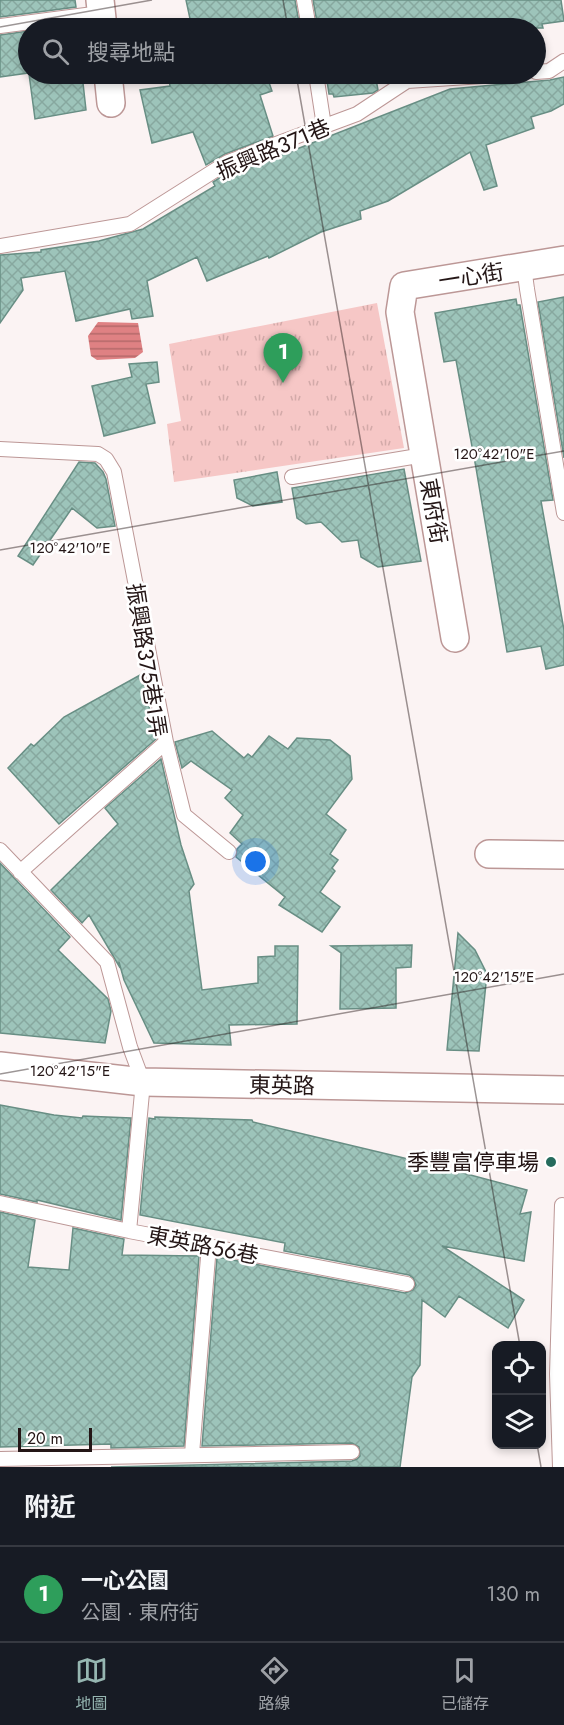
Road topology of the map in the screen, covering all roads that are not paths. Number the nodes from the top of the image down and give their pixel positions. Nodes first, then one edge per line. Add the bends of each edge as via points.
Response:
1 (304, 0) edge
2 (101, 14) edge
3 (67, 18) edge
4 (307, 18) edge
5 (18, 24) edge
6 (0, 26) edge
7 (564, 61) edge
8 (546, 71) edge
9 (109, 84) edge
10 (318, 84) edge
11 (402, 84) edge
12 (111, 103) dead end
13 (324, 126) junction
14 (0, 246) edge
15 (564, 260) edge
16 (524, 267) junction
17 (400, 312) joint
18 (0, 449) edge
19 (424, 455) junction
20 (292, 477) dead end
21 (564, 513) edge
22 (455, 638) dead end
23 (166, 742) junction
24 (0, 850) edge
25 (229, 852) dead end
26 (489, 854) dead end
27 (564, 855) edge
28 (20, 872) junction
29 (0, 1066) edge
30 (143, 1082) junction
31 (564, 1090) edge
32 (0, 1203) edge
33 (562, 1205) dead end
34 (129, 1231) junction
35 (209, 1245) junction
36 (562, 1267) edge
37 (407, 1284) dead end
38 (561, 1374) edge
39 (352, 1452) dead end
40 (192, 1454) junction
41 (0, 1459) edge
42 (560, 1467) edge

1 - 4 lane
2 - 3 lane
5 - 6 lane
7 - 8 lane
9 - 12 street
10 - 13 lane
11 - 13 lane, 振興路371巷 via 357,114
13 - 14 lane, 振興路371巷 via 228,162 130,224
15 - 16 street, 一心街
16 - 17 street, 一心街 via 404,286
16 - 21 lane
17 - 19 street, 東府街
18 - 23 lane, 振興路375巷1弄 via 98,454 114,472
19 - 20 lane
19 - 22 street, 東府街
23 - 25 lane via 184,815
23 - 28 lane, 振興路375巷1弄
24 - 28 lane
26 - 27 street
28 - 30 lane via 107,962
29 - 30 street, 東英路
30 - 31 street, 東英路
30 - 34 lane
32 - 34 lane, 東英路56巷
33 - 36 lane
34 - 35 lane, 東英路56巷
35 - 37 lane, 東英路56巷
35 - 40 lane
36 - 38 lane
38 - 42 lane
39 - 40 lane
40 - 41 lane

